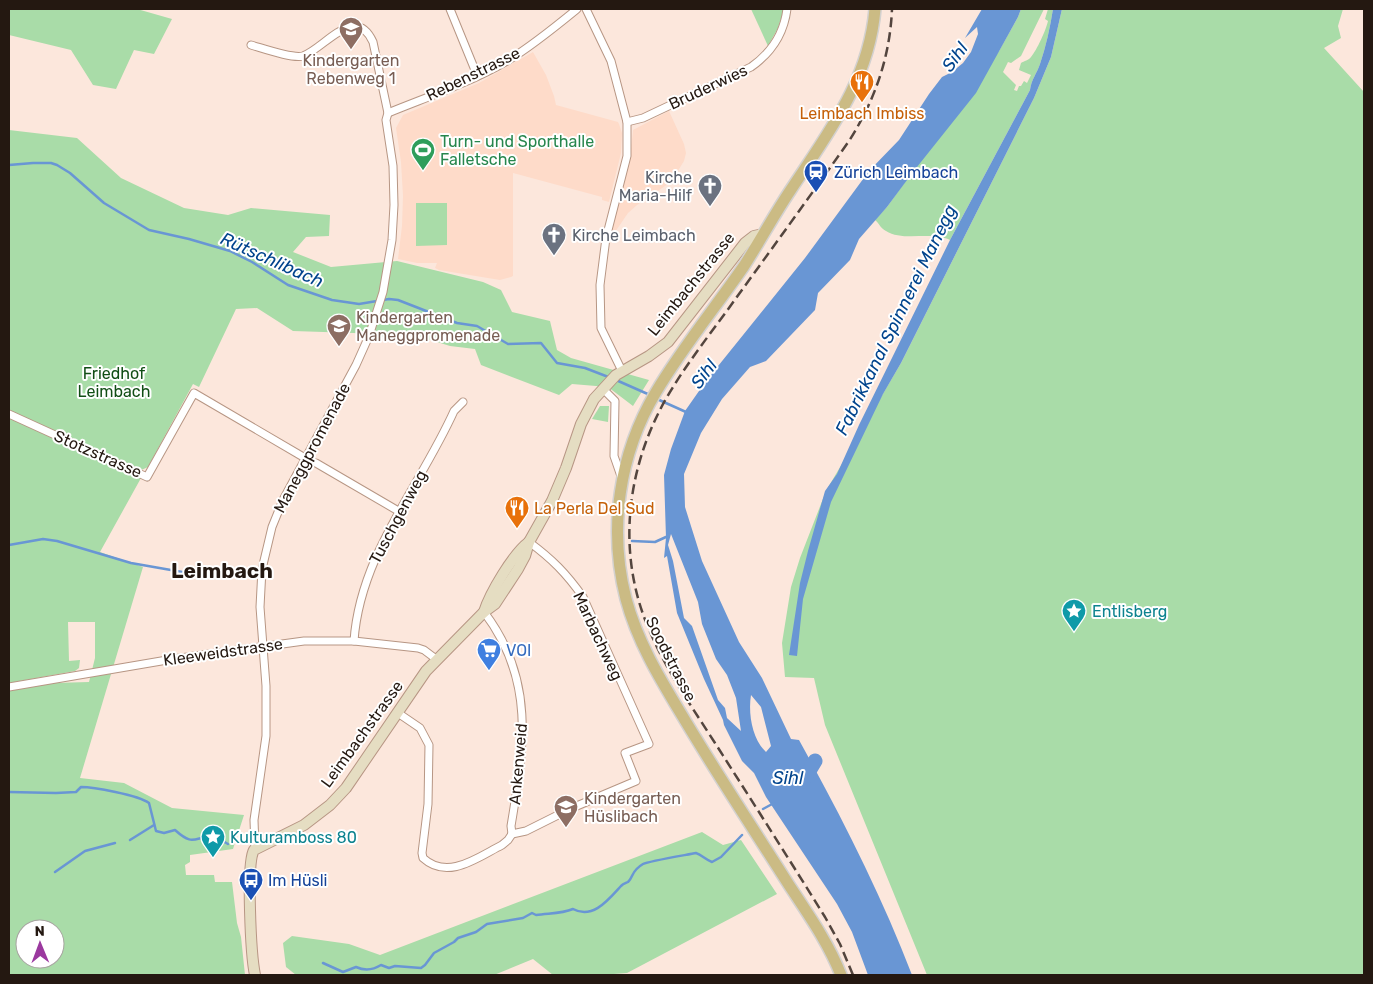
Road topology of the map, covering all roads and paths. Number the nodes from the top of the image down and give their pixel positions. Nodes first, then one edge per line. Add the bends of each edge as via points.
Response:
1 (450, 9) edge
2 (577, 9) edge
3 (586, 9) edge
4 (787, 9) edge
5 (876, 9) edge
6 (251, 45) dead end
7 (477, 75) junction
8 (388, 113) junction
9 (627, 122) junction
10 (763, 234) junction
11 (619, 373) junction
12 (605, 386) junction
13 (463, 402) dead end
14 (9, 414) edge
15 (305, 458) junction
16 (316, 463) dead end
17 (622, 480) junction
18 (400, 512) junction
19 (529, 542) junction
20 (484, 612) junction
21 (354, 641) junction
22 (263, 646) junction
23 (436, 660) junction
24 (9, 686) edge
25 (398, 713) junction
26 (512, 834) junction
27 (255, 848) junction
28 (255, 975) edge
29 (840, 975) edge

1 - 7 street
2 - 7 street, Rebenstrasse via 526,48
3 - 9 street via 611,61
4 - 9 street, Bruderwies via 781,32 772,48 751,68 643,118
5 - 10 main road, Leimbachstrasse via 870,44 850,96
6 - 8 street, Maneggpromenade via 303,56 345,28 364,29 373,42
7 - 8 street, Rebenstrasse
8 - 15 street, Maneggpromenade via 394,205 383,292 356,365
9 - 11 street via 626,156 606,238 600,284 602,328
10 - 11 street, Leimbachstrasse via 745,242 668,342
10 - 17 main road, Soodstrasse via 654,395 635,436
11 - 12 street, Leimbachstrasse
12 - 17 street via 615,402 614,456
12 - 19 street, Leimbachstrasse via 585,415 552,501
13 - 18 street, Tuschgenweg via 454,411
14 - 15 street, Stotzstrasse via 147,477 194,393
15 - 22 street, Maneggpromenade via 276,517 266,549 260,585
16 - 18 street
17 - 29 main road, Soodstrasse via 618,555 626,599 642,645 704,753 824,939
18 - 21 street, Tuschgenweg via 366,578 358,606
19 - 20 street, Leimbachstrasse via 525,556 495,604
19 - 26 street, Marbachweg via 569,577 582,597 649,744 624,753 636,781 526,831
20 - 23 street, Leimbachstrasse
20 - 26 street, Ankenweid via 507,650 521,695 523,738
21 - 22 street, Kleeweidstrasse
21 - 23 street, Kleeweidstrasse via 418,648
22 - 24 street, Kleeweidstrasse
22 - 27 street, Maneggpromenade via 266,736 254,820
23 - 25 street, Leimbachstrasse
25 - 26 street via 420,728 429,745 423,858 433,866 454,868 502,845
25 - 27 street, Leimbachstrasse via 346,788 330,805 304,825
27 - 28 street via 250,871 250,908

